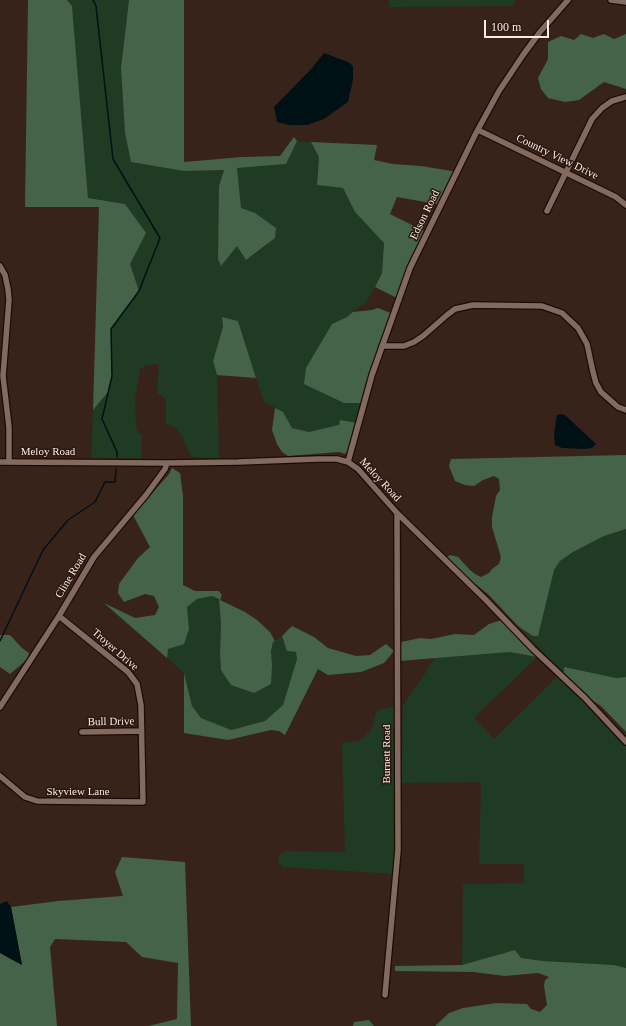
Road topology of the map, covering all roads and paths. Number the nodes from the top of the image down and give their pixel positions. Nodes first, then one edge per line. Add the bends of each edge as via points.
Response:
1 (568, 0) edge
2 (611, 0) edge
3 (626, 2) edge
4 (626, 97) edge
5 (478, 130) junction
6 (565, 172) junction
7 (626, 205) edge
8 (547, 211) dead end
9 (0, 266) edge
10 (382, 346) junction
11 (626, 410) edge
12 (0, 462) edge
13 (9, 462) junction
14 (348, 462) junction
15 (167, 463) junction
16 (397, 513) junction
17 (59, 616) junction
18 (0, 707) edge
19 (141, 731) junction
20 (82, 732) dead end
21 (626, 742) edge
22 (0, 776) edge
23 (142, 781) joint
24 (385, 994) dead end

1 - 5 street, Edson Road via 523,54
2 - 3 street
4 - 6 street via 612,101 592,119
5 - 6 street, Country View Drive
5 - 10 street, Edson Road via 410,268
6 - 7 street, Country View Drive via 616,197
6 - 8 street
9 - 13 street via 5,275 9,300 3,376 9,427
10 - 11 street via 404,346 414,342 455,309 480,305 542,306 562,313 578,328 587,344 599,388 613,404
10 - 14 street, Edson Road
12 - 13 street, Meloy Road
13 - 15 street, Meloy Road
14 - 15 street, Meloy Road via 318,459
14 - 16 street, Meloy Road via 358,469
15 - 17 street, Cline Road via 150,490 94,557
16 - 21 street, Meloy Road via 585,698
16 - 24 street, Burnett Road via 398,850
17 - 18 street, Cline Road
17 - 19 street, Troyer Drive via 132,676 140,696
19 - 20 street, Bull Drive
19 - 23 street, Troyer Drive
22 - 23 street, Skyview Lane via 25,797 42,802 140,803 143,800

